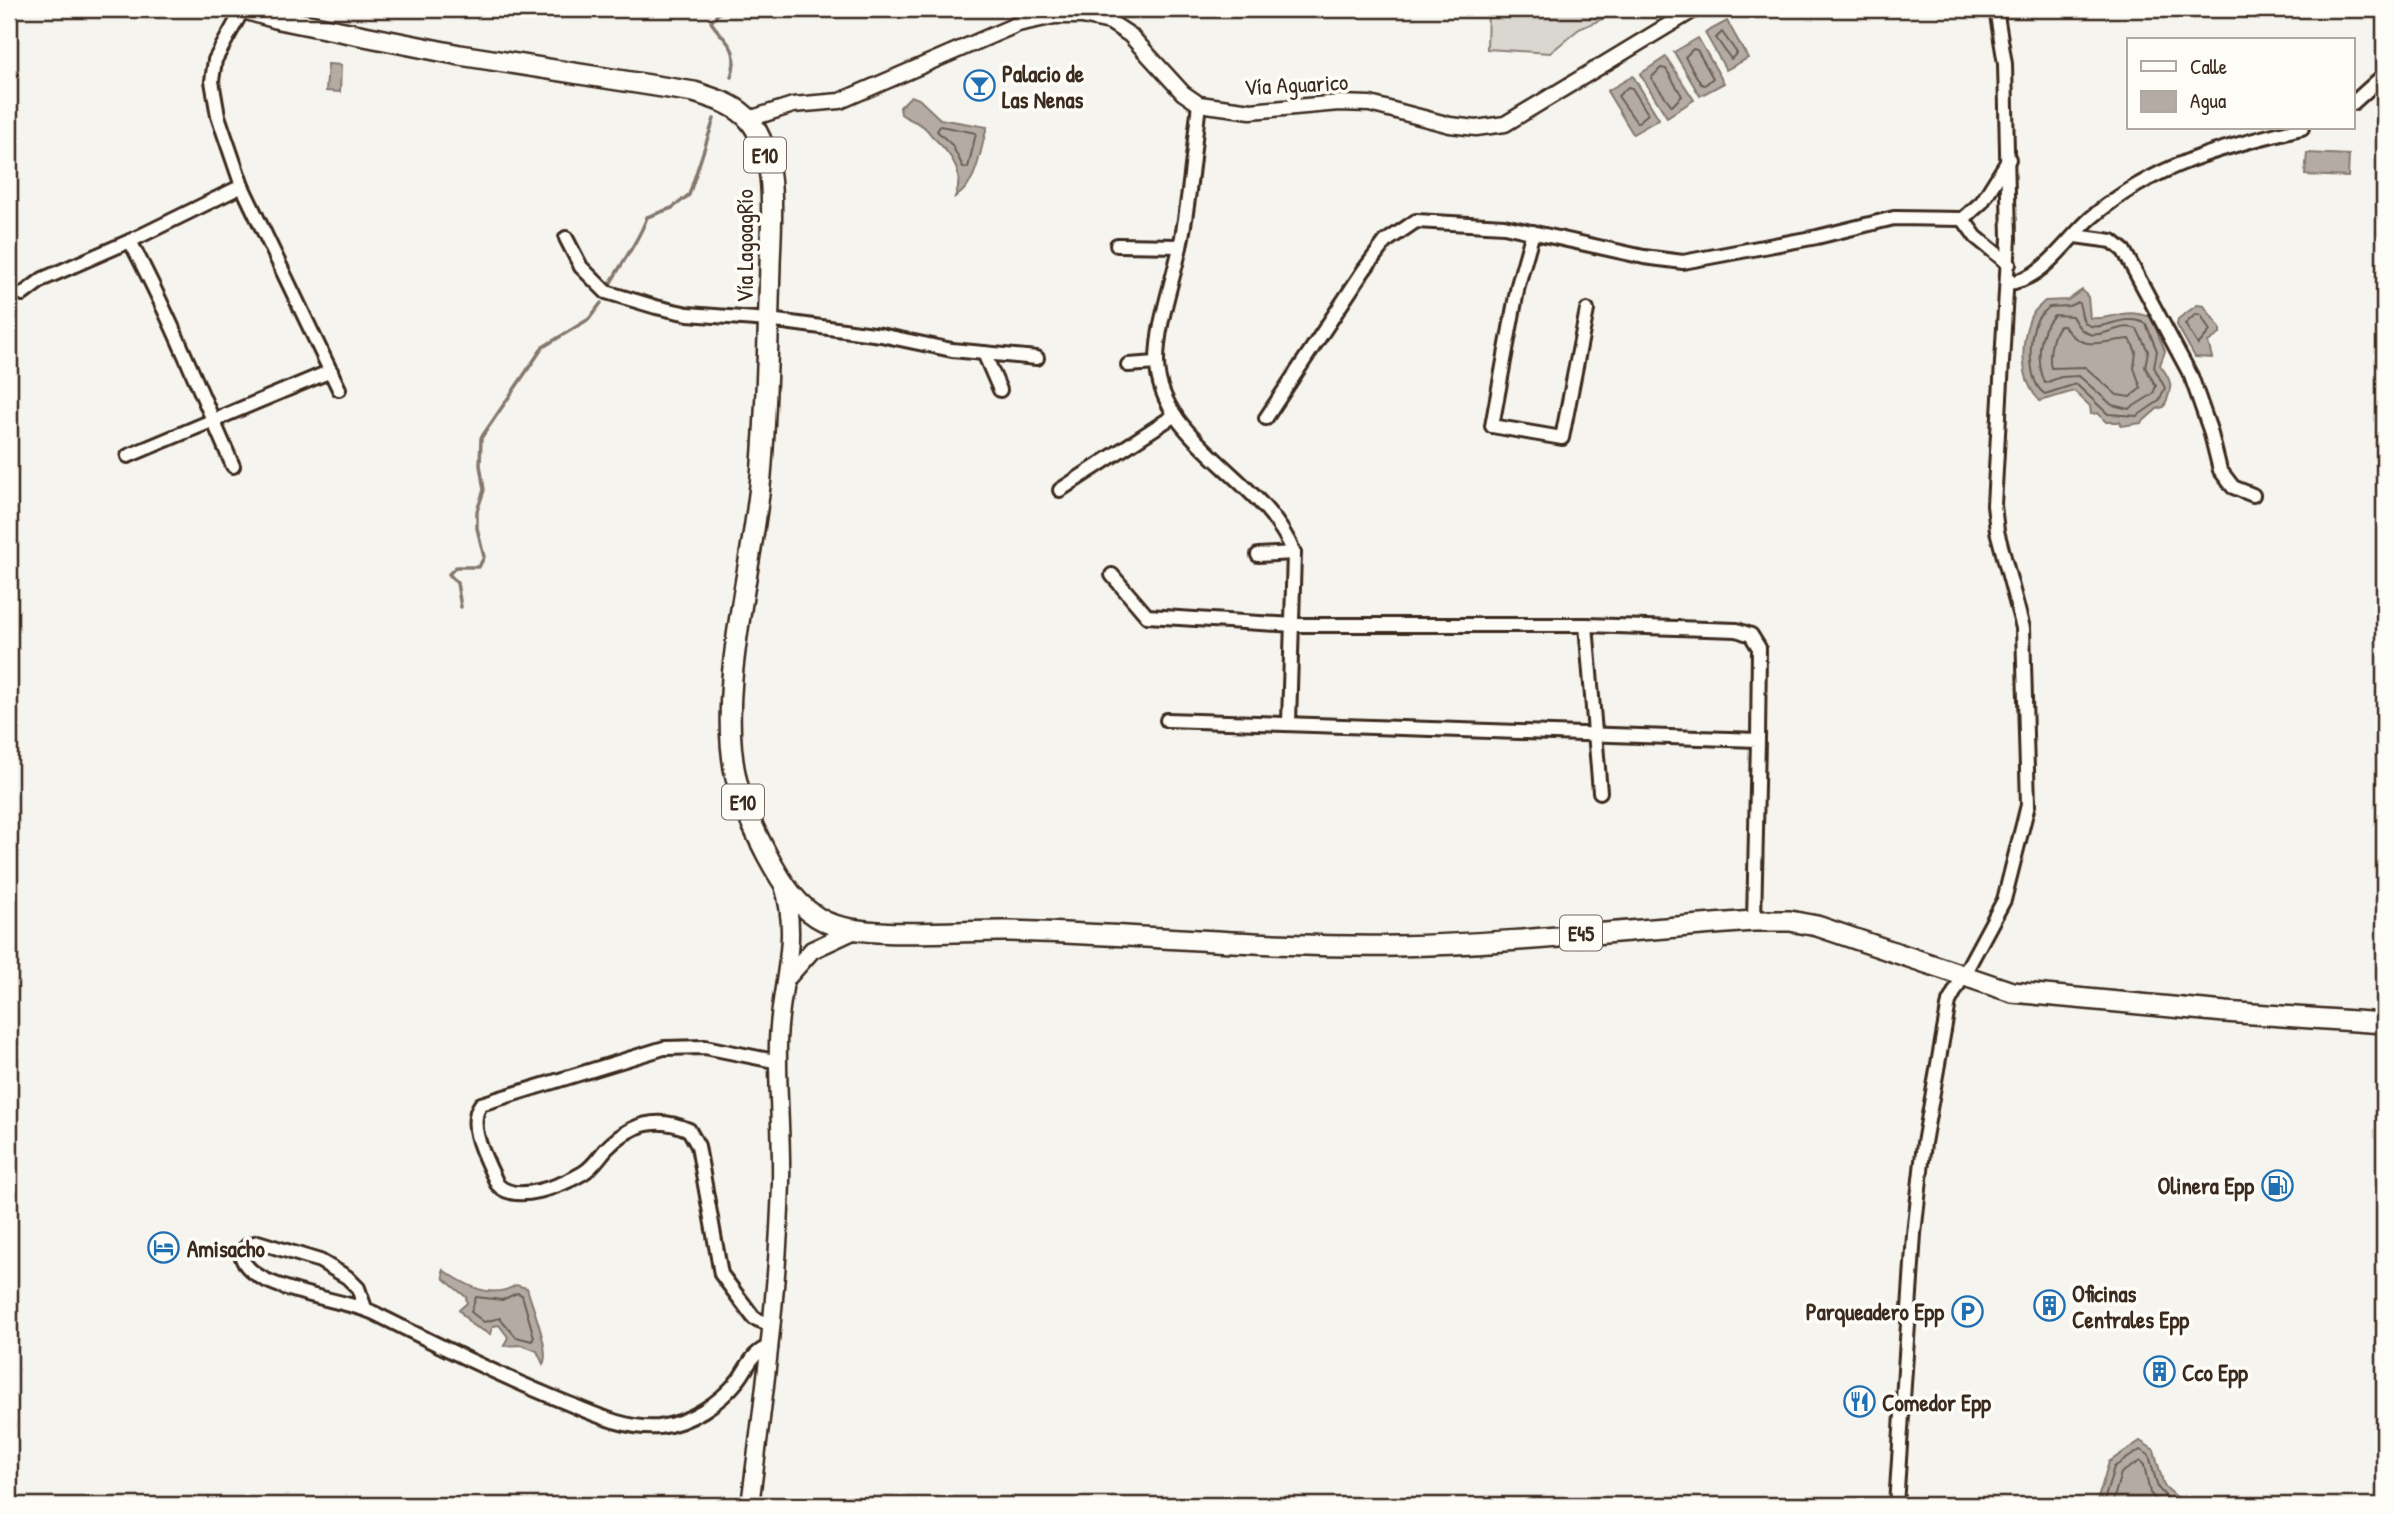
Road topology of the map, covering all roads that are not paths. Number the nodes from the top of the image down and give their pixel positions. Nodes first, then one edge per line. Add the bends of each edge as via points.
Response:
1 (244, 9) edge
2 (1695, 9) edge
3 (1996, 9) edge
4 (2384, 75) edge
5 (2354, 102) edge
6 (1199, 104) junction
7 (749, 119) junction
8 (2295, 130) edge
9 (2009, 158) junction
10 (242, 186) junction
11 (1963, 219) junction
12 (1533, 232) junction
13 (2076, 236) junction
14 (566, 238) dead end
15 (130, 241) junction
16 (1117, 245) dead end
17 (1180, 246) junction
18 (2009, 264) junction
19 (2008, 283) junction
20 (23, 294) dead end
21 (1587, 310) dead end
22 (769, 320) junction
23 (984, 353) junction
24 (1037, 358) dead end
25 (1157, 363) junction
26 (1128, 365) dead end
27 (331, 371) junction
28 (340, 388) dead end
29 (1000, 390) dead end
30 (1175, 415) junction
31 (1266, 418) dead end
32 (211, 421) junction
33 (128, 456) dead end
34 (233, 466) dead end
35 (1060, 490) dead end
36 (2253, 495) dead end
37 (1294, 553) junction
38 (1258, 555) dead end
39 (1112, 575) dead end
40 (1294, 625) junction
41 (1586, 625) junction
42 (1167, 720) dead end
43 (1289, 722) junction
44 (1594, 736) junction
45 (1758, 740) junction
46 (1600, 792) dead end
47 (782, 884) junction
48 (1754, 921) junction
49 (853, 931) junction
50 (1963, 974) junction
51 (787, 979) junction
52 (2384, 1023) edge
53 (779, 1062) junction
54 (365, 1308) junction
55 (773, 1326) junction
56 (771, 1346) junction
57 (750, 1505) edge
58 (1896, 1505) edge

1 - 7 highway, E10 via 472,57 694,92 728,103
1 - 10 street via 215,60 212,81 218,116
2 - 6 street, Vía Aguarico via 1505,124 1450,125 1370,104 1251,111
3 - 9 street via 2005,64
4 - 5 street
6 - 7 street via 1183,93 1130,35 1110,22 1055,16 1018,24 840,101 793,106
6 - 17 street
7 - 22 highway, Vía LagoagRío / E10 via 764,145 768,170
8 - 13 street via 2181,162 2126,191
9 - 11 street via 1982,202
9 - 18 street
10 - 15 street
10 - 27 street
11 - 12 street via 1894,218 1683,262
11 - 18 street via 1976,237
12 - 21 street via 1518,285 1492,426 1562,438
12 - 31 street via 1432,220 1416,221 1402,229 1385,242 1364,270
13 - 19 street via 2029,278
13 - 36 street via 2112,241 2124,251 2191,376 2220,470 2233,487
14 - 22 street via 581,267 606,292 688,314
15 - 20 street via 43,279
15 - 32 street via 185,353
16 - 17 street
17 - 25 street
18 - 19 street
19 - 50 street via 1994,505 2023,628 2028,805 2004,900
22 - 23 street
22 - 47 highway, Vía LagoagRío / E10 via 761,475 741,608 731,737 742,798
23 - 24 street
23 - 29 street
25 - 26 street
25 - 30 street via 1159,384
27 - 28 street
27 - 32 street
30 - 35 street
30 - 37 street via 1272,516
32 - 33 street
32 - 34 street
37 - 38 street
37 - 40 street
39 - 40 street via 1147,616
40 - 41 street
40 - 43 street
41 - 44 street
41 - 45 street via 1737,630 1751,635 1759,648
42 - 43 street
43 - 44 street
44 - 45 street
44 - 46 street
45 - 48 street
47 - 49 highway, E45 via 813,915
47 - 51 main road via 792,926
48 - 49 highway, E45 via 1396,946 1009,931
48 - 50 highway, E45 via 1817,926
49 - 51 main road via 812,950
50 - 52 highway, E45 via 2012,992
50 - 58 street via 1949,1002 1924,1143
51 - 53 main road via 779,1024
53 - 55 main road via 781,1183
53 - 55 street via 705,1047 664,1048 481,1104 475,1127 497,1184 512,1194 583,1173 619,1137 648,1122 663,1121 689,1130 698,1146 721,1274 754,1318
54 - 54 street via 249,1272 241,1252 258,1242 320,1261 358,1288
54 - 56 street via 500,1376 632,1425 657,1427 699,1413 726,1392 751,1356
55 - 56 main road
56 - 57 main road

